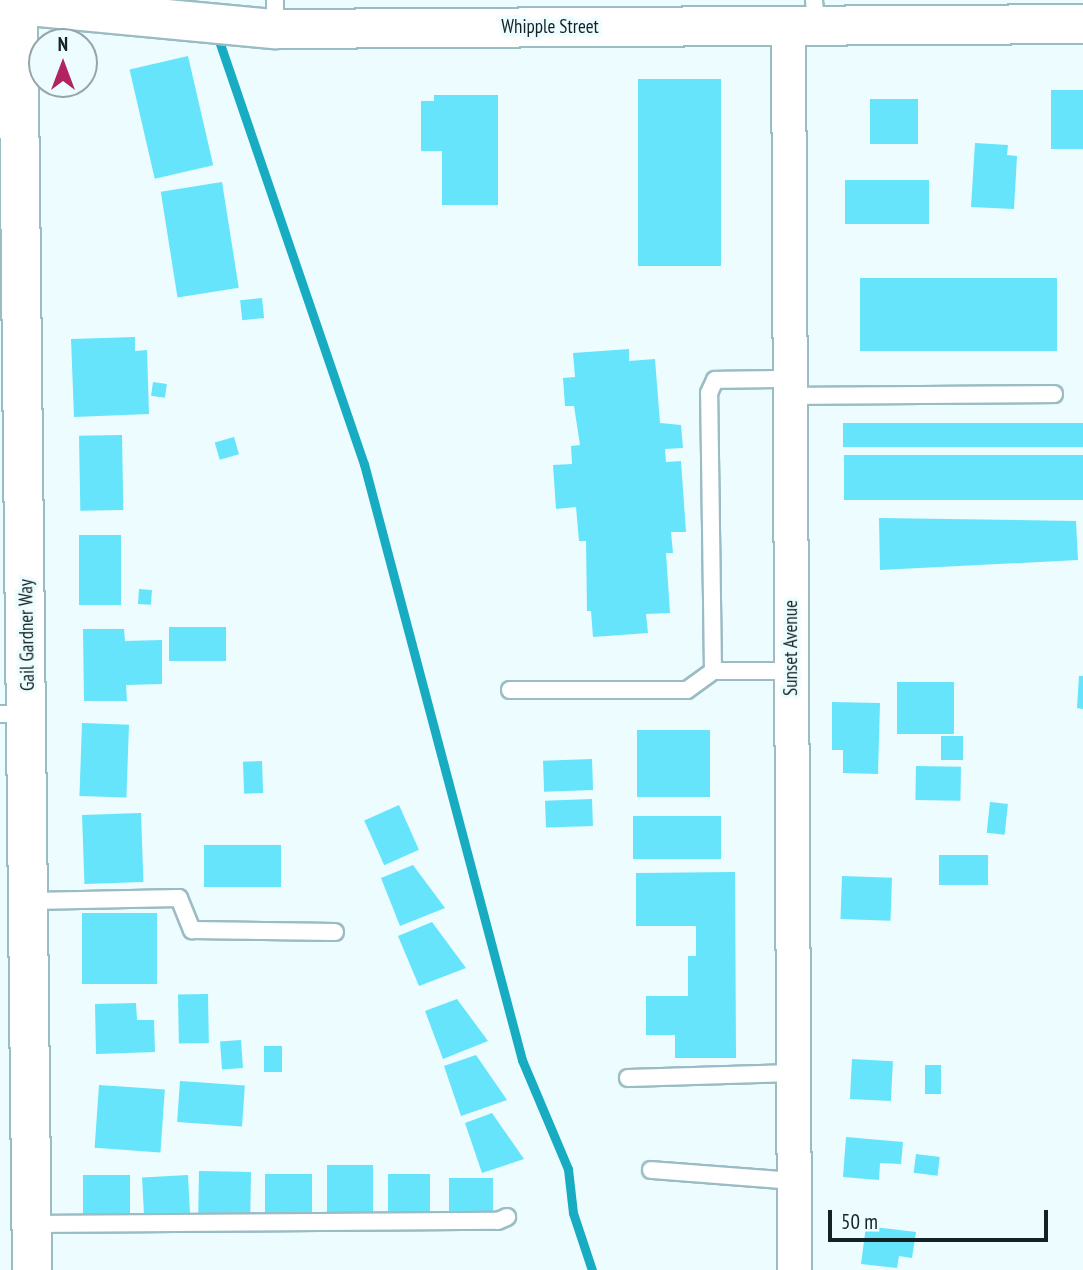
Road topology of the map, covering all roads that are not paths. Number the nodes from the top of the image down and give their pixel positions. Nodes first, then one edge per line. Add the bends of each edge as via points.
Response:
1 (13, 2) edge
2 (275, 14) edge
3 (806, 17) edge
4 (1083, 24) edge
5 (9, 284) edge
6 (789, 387) junction
7 (1054, 394) dead end
8 (11, 429) edge
9 (713, 671) junction
10 (791, 671) junction
11 (510, 690) dead end
12 (14, 714) edge
13 (32, 901) junction
14 (335, 932) dead end
15 (793, 1073) junction
16 (628, 1078) dead end
17 (651, 1170) dead end
18 (793, 1181) junction
19 (507, 1217) dead end
20 (32, 1224) junction
21 (32, 1270) edge
22 (794, 1270) edge

1 - 2 street, Whipple Street
1 - 5 street, Gail Gardner Way
2 - 3 street, Whipple Street
3 - 4 street, Whipple Street
3 - 6 street, Sunset Avenue
5 - 8 street, Gail Gardner Way
6 - 7 lane
6 - 9 lane via 715,380 709,393
6 - 10 street, Sunset Avenue
8 - 12 street, Gail Gardner Way
9 - 10 lane
9 - 11 lane via 687,690
10 - 15 street, Sunset Avenue
12 - 13 street, Gail Gardner Way
13 - 14 lane via 179,898 192,930
13 - 20 street, Gail Gardner Way
15 - 16 lane
15 - 18 street, Sunset Avenue
17 - 18 lane
18 - 22 street, Sunset Avenue
19 - 20 lane via 498,1221
20 - 21 street, Gail Gardner Way

